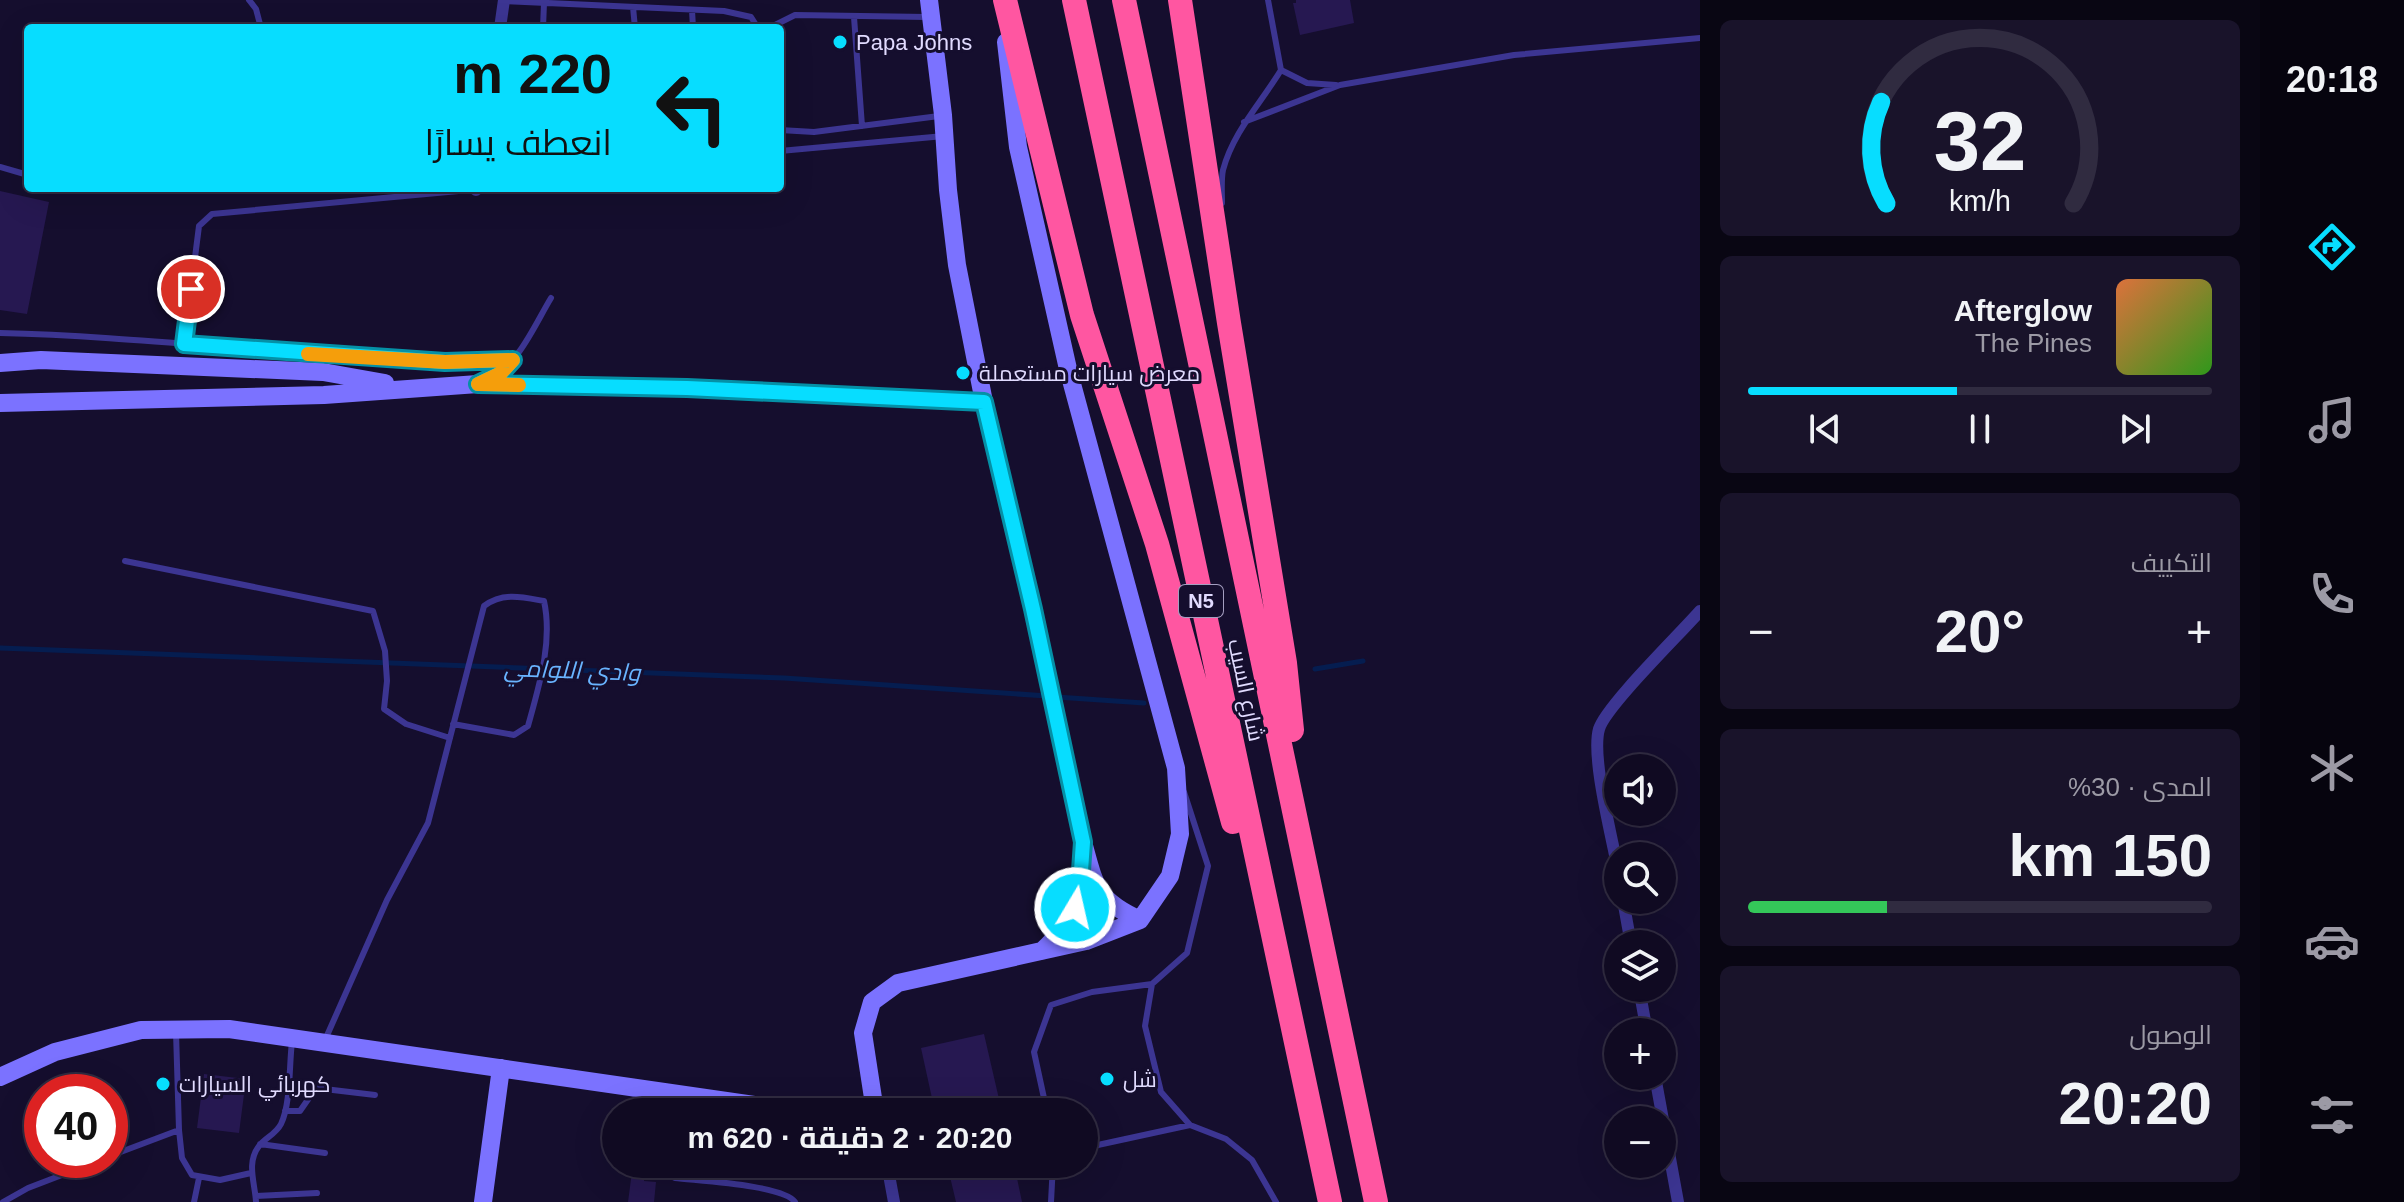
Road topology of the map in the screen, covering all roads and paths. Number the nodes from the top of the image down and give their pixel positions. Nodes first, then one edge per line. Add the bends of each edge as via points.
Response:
1 (249, 0) edge
2 (1003, 0) edge
3 (1074, 0) edge
4 (1124, 0) edge
5 (1180, 0) edge
6 (1268, 0) edge
7 (504, 1) edge
8 (544, 3) junction
9 (633, 7) junction
10 (930, 8) edge
11 (692, 10) junction
12 (854, 17) junction
13 (260, 24) edge
14 (501, 24) edge
15 (543, 24) edge
16 (635, 24) edge
17 (693, 24) edge
18 (755, 24) edge
19 (777, 24) edge
20 (1700, 38) edge
21 (1281, 70) junction
22 (1340, 85) junction
23 (943, 115) junction
24 (1244, 122) junction
25 (862, 126) junction
26 (784, 130) edge
27 (945, 136) junction
28 (784, 151) edge
29 (0, 167) edge
30 (24, 174) edge
31 (444, 192) edge
32 (551, 298) dead end
33 (1229, 323) junction
34 (0, 333) edge
35 (184, 344) junction
36 (513, 360) junction
37 (0, 363) edge
38 (478, 384) junction
39 (411, 388) junction
40 (984, 402) junction
41 (0, 403) edge
42 (125, 561) dead end
43 (1700, 611) edge
44 (453, 724) junction
45 (450, 738) junction
46 (1176, 768) junction
47 (1083, 842) junction
48 (1613, 842) edge
49 (1304, 852) junction
50 (1140, 920) junction
51 (1040, 953) junction
52 (1152, 984) junction
53 (175, 1028) junction
54 (292, 1038) junction
55 (323, 1044) junction
56 (10, 1067) edge
57 (501, 1068) junction
58 (0, 1077) edge
59 (1658, 1090) edge
60 (375, 1095) dead end
61 (707, 1098) edge
62 (871, 1098) edge
63 (1044, 1098) edge
64 (285, 1111) junction
65 (1190, 1125) junction
66 (179, 1130) junction
67 (260, 1144) junction
68 (1098, 1145) edge
69 (128, 1149) edge
70 (325, 1153) dead end
71 (251, 1173) junction
72 (1324, 1176) junction
73 (54, 1178) edge
74 (199, 1178) junction
75 (675, 1178) dead end
76 (890, 1178) edge
77 (1052, 1178) edge
78 (317, 1193) dead end
79 (256, 1199) edge
80 (3, 1202) edge
81 (194, 1202) edge
82 (483, 1202) edge
83 (795, 1202) edge
84 (894, 1202) edge
85 (1051, 1202) edge
86 (1276, 1202) edge
87 (1330, 1202) edge
88 (1376, 1202) edge
89 (1678, 1202) edge

1 - 13 lane
2 - 46 street via 1018,147 1068,369
2 - 72 highway via 1082,315 1157,544
3 - 72 highway, شارع السيب / N5
4 - 49 highway, شارع السيب / N5
5 - 33 highway
6 - 21 lane
7 - 8 lane
7 - 14 street
8 - 9 lane
8 - 15 lane
9 - 11 lane
9 - 16 lane
10 - 12 lane
10 - 23 street
11 - 17 lane
11 - 18 lane via 724,11 751,17
12 - 19 lane via 795,15
12 - 25 lane
20 - 22 lane via 1514,55
21 - 22 lane via 1307,83
21 - 24 lane
22 - 24 lane
23 - 25 lane
23 - 27 street
24 - 33 lane via 1222,172
25 - 26 lane
27 - 28 lane
27 - 40 street via 957,265
29 - 30 lane
31 - 35 lane via 212,214 199,226
32 - 36 lane
33 - 49 highway via 1285,663
34 - 35 lane
35 - 36 lane via 445,362
36 - 38 lane
37 - 39 street via 41,360 323,372
38 - 39 street
38 - 40 street
39 - 41 street
40 - 47 street
42 - 45 lane via 373,611 385,651 384,709 406,724
43 - 48 street via 1600,727 1596,750
44 - 44 lane via 484,606 495,598 516,596 544,601 549,623 528,726 514,735
44 - 45 lane
45 - 55 lane via 428,823
46 - 50 street via 1180,834 1170,876
46 - 52 lane via 1208,866 1187,953
47 - 50 street via 1103,897
47 - 51 street via 1075,908 1064,930
49 - 88 highway, شارع السيب / N5
50 - 51 street
51 - 62 street via 898,983 872,1002 863,1033
52 - 63 lane via 1092,992 1051,1005 1034,1052
52 - 65 lane via 1145,1026 1161,1092
53 - 54 street
53 - 56 street via 141,1030
53 - 66 lane
54 - 55 street
54 - 64 lane
55 - 57 street
56 - 58 street
57 - 61 street
57 - 82 street
59 - 89 street
60 - 64 lane via 316,1088 300,1111
64 - 67 lane via 271,1137
65 - 68 lane
65 - 86 lane via 1226,1139 1252,1160
66 - 69 lane
66 - 74 lane via 185,1167
67 - 70 lane
67 - 71 lane
71 - 74 lane via 220,1180
71 - 79 lane
72 - 87 highway, شارع السيب / N5
73 - 80 lane
74 - 81 lane
75 - 83 lane via 772,1189
76 - 84 street
77 - 85 lane
78 - 79 lane

